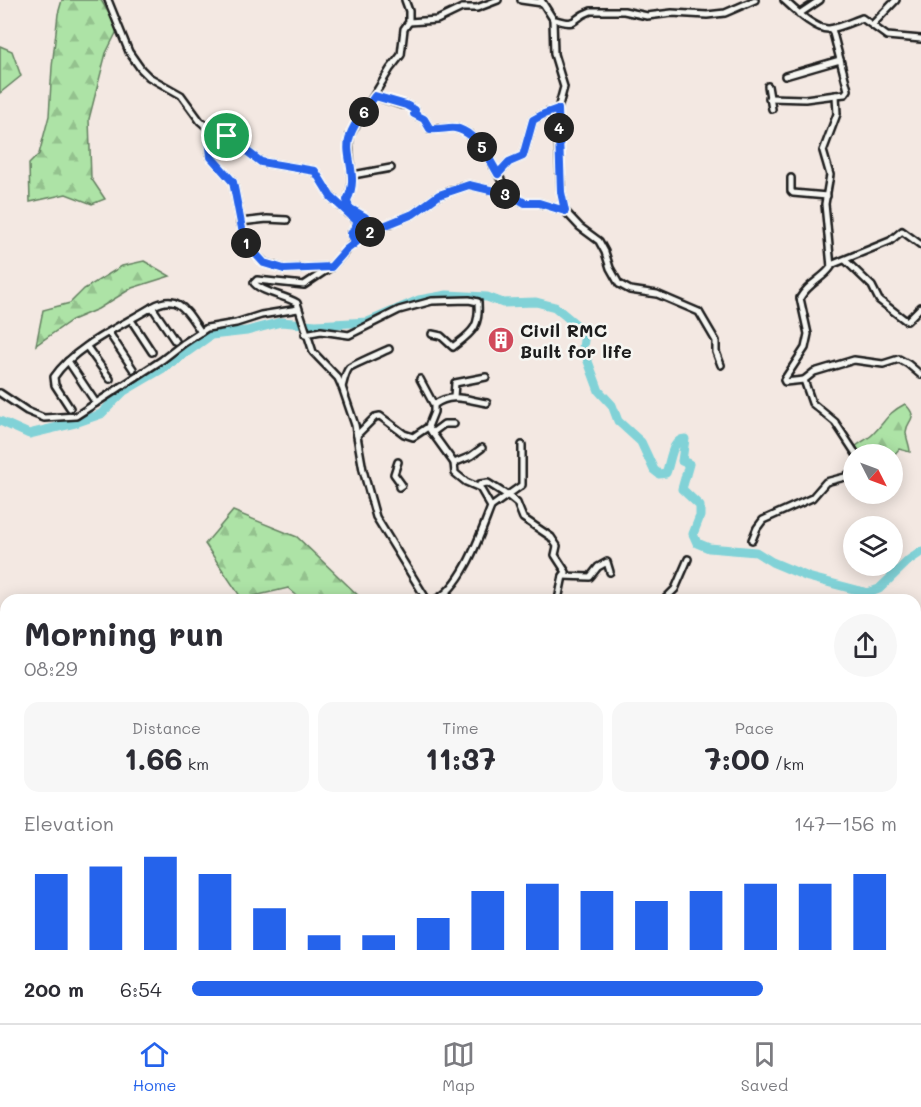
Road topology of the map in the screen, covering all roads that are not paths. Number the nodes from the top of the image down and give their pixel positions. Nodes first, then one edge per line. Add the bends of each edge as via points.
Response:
1 (108, 0) edge
2 (405, 0) edge
3 (498, 0) edge
4 (521, 0) edge
5 (755, 0) edge
6 (784, 0) edge
7 (820, 0) edge
8 (896, 0) edge
9 (541, 1) edge
10 (744, 2) edge
11 (799, 15) junction
12 (553, 19) junction
13 (409, 22) junction
14 (873, 24) junction
15 (832, 29) junction
16 (921, 39) edge
17 (840, 60) junction
18 (785, 76) dead end
19 (768, 86) dead end
20 (836, 95) junction
21 (375, 96) junction
22 (769, 98) junction
23 (558, 109) junction
24 (772, 109) dead end
25 (208, 128) junction
26 (391, 168) dead end
27 (498, 174) junction
28 (353, 175) junction
29 (791, 178) dead end
30 (827, 196) junction
31 (516, 198) junction
32 (565, 211) junction
33 (287, 220) dead end
34 (240, 222) junction
35 (369, 232) junction
36 (355, 241) junction
37 (921, 245) edge
38 (845, 260) junction
39 (831, 265) junction
40 (331, 267) junction
41 (152, 307) junction
42 (921, 307) edge
43 (299, 313) junction
44 (130, 320) junction
45 (304, 331) junction
46 (201, 332) junction
47 (109, 333) junction
48 (432, 334) dead end
49 (175, 341) dead end
50 (87, 347) junction
51 (389, 349) dead end
52 (152, 352) dead end
53 (68, 361) junction
54 (721, 365) dead end
55 (133, 369) dead end
56 (921, 375) edge
57 (486, 377) dead end
58 (110, 379) dead end
59 (420, 379) dead end
60 (804, 380) junction
61 (342, 387) junction
62 (0, 393) edge
63 (454, 397) junction
64 (96, 403) junction
65 (487, 403) dead end
66 (434, 405) junction
67 (70, 408) dead end
68 (454, 424) dead end
69 (428, 427) junction
70 (432, 433) junction
71 (357, 435) junction
72 (849, 444) edge
73 (522, 445) dead end
74 (482, 448) dead end
75 (398, 462) dead end
76 (454, 463) junction
77 (843, 478) edge
78 (399, 487) dead end
79 (480, 488) junction
80 (507, 495) junction
81 (491, 507) junction
82 (752, 540) dead end
83 (688, 559) dead end
84 (610, 572) dead end
85 (563, 576) junction
86 (423, 594) edge
87 (445, 594) edge
88 (559, 594) edge
89 (670, 594) edge

1 - 25 street via 129,52 141,69 181,95
2 - 13 street
3 - 13 street via 437,20
4 - 9 street
5 - 10 street
6 - 11 street
7 - 11 street
8 - 14 street
9 - 12 street
10 - 12 street via 725,13 707,15 646,16 591,11 571,24
11 - 15 street via 824,29
12 - 23 street via 554,54 564,87
13 - 21 street via 404,29 401,55
14 - 15 street via 861,18
14 - 16 street via 887,36
15 - 17 street
17 - 18 street
17 - 20 street via 848,90
19 - 22 street
20 - 22 street
20 - 30 street via 837,114 823,149 830,175
21 - 27 street via 415,110 414,114 424,119 430,129 468,132 489,155
21 - 28 street via 350,135
22 - 24 street
23 - 27 street via 533,120 523,156 509,162
23 - 32 street
25 - 34 street via 211,157 233,182
25 - 36 street via 227,136 261,162 315,171 331,197 358,222 351,234
26 - 28 street
27 - 31 street
28 - 35 street via 349,208 365,217 371,225
29 - 30 street via 793,193
30 - 39 street
31 - 32 street
31 - 35 street via 469,185 439,195 413,214
32 - 54 street via 599,241 620,285 657,294 699,312 716,341
33 - 34 street
34 - 40 street via 244,239 264,263 284,269
35 - 36 street
36 - 40 street
37 - 38 street via 902,231 890,241
38 - 39 street
38 - 42 street via 872,286 879,300 905,320
39 - 60 street via 800,298 808,334 805,348 784,380
40 - 43 street via 304,285 257,280 254,283 297,303
41 - 44 street
41 - 46 street via 163,301 174,302 183,307
41 - 49 street
43 - 45 street
43 - 46 street via 261,315
44 - 47 street
44 - 52 street
45 - 48 street via 349,335 399,310 432,302 478,302 476,327 453,347 441,336
45 - 61 street via 313,352
46 - 64 street
47 - 50 street
47 - 55 street
50 - 53 street
50 - 58 street
51 - 61 street via 352,365
53 - 64 street
53 - 67 street via 54,377
56 - 60 street via 899,359 883,364 854,360 814,372
57 - 63 street via 455,382
59 - 66 street
60 - 72 street via 813,403 835,422
61 - 71 street
62 - 64 street via 44,418 76,416
63 - 65 street
63 - 66 street
66 - 69 street
68 - 70 street via 444,424
69 - 70 street
69 - 71 street via 413,436 404,434 380,416
70 - 76 street
71 - 86 street via 376,517
73 - 80 street via 522,485
74 - 76 street
75 - 78 street via 394,474 402,485
76 - 79 street via 455,473
77 - 82 street via 826,482 812,498 763,520
79 - 80 street via 480,484 488,483
79 - 81 street
80 - 81 street
80 - 85 street via 517,503 523,518 551,537 557,546 555,555 566,572
81 - 87 street via 472,555
83 - 89 street
84 - 85 street via 607,562 590,577
85 - 88 street

